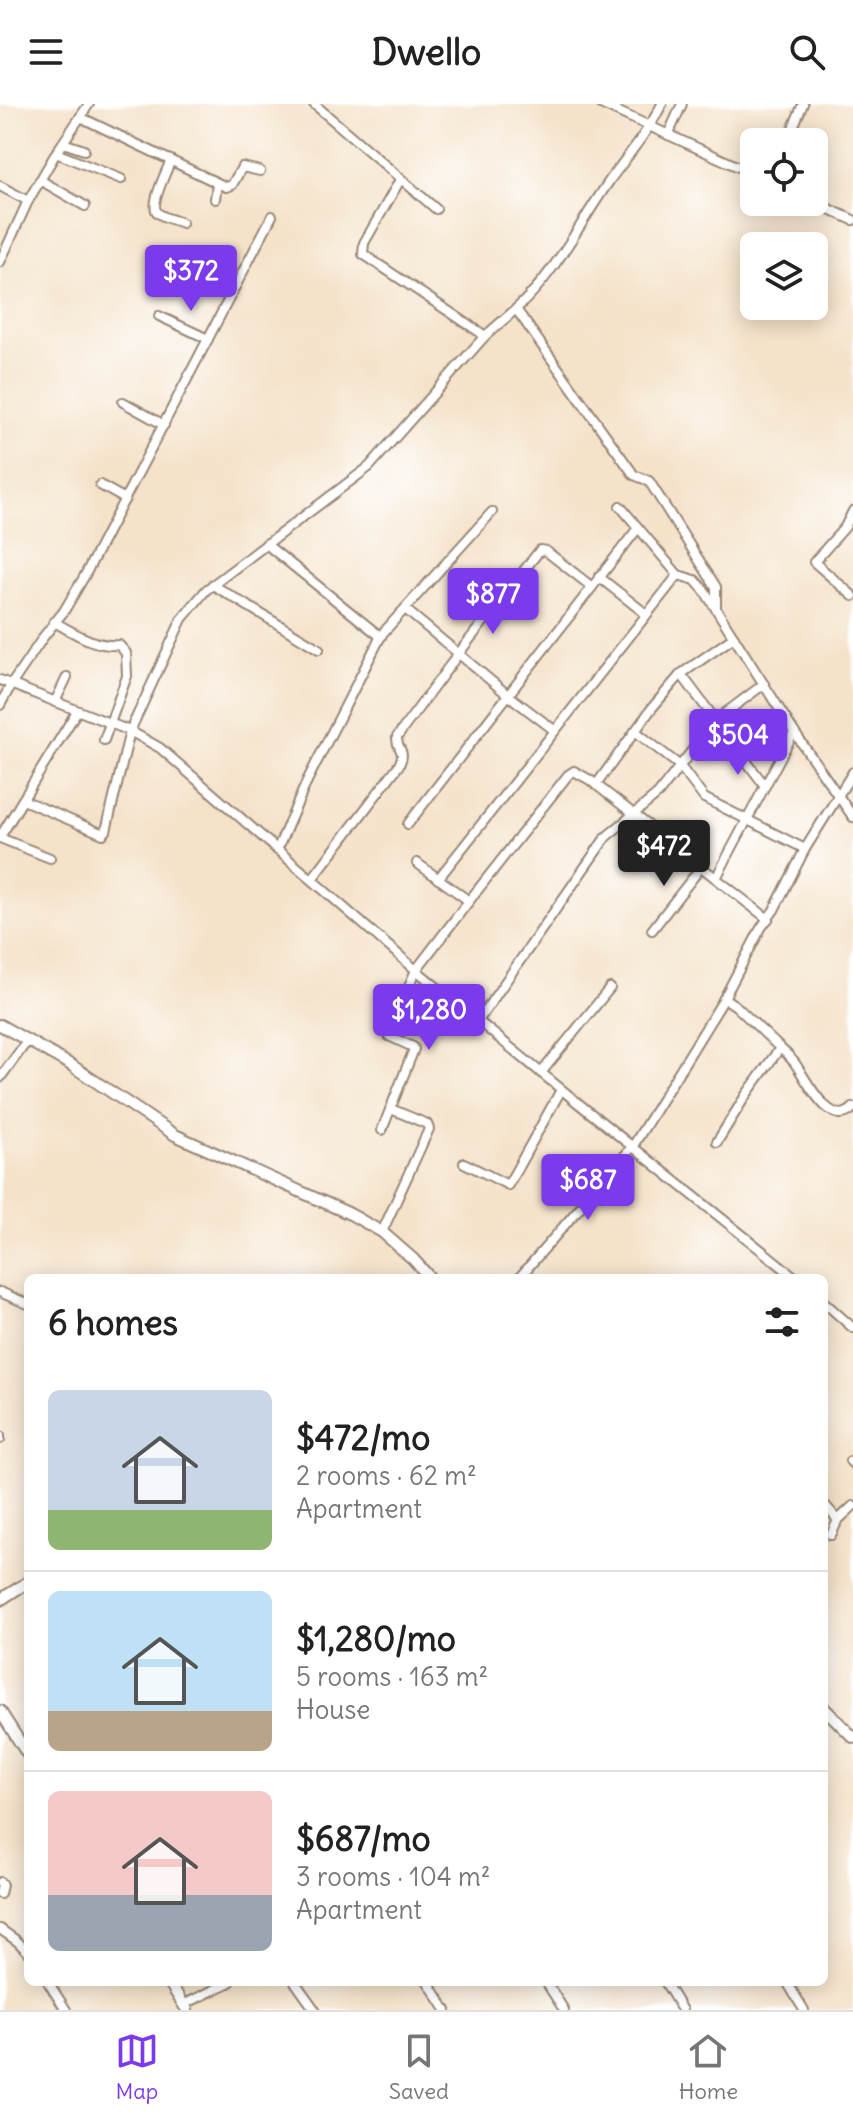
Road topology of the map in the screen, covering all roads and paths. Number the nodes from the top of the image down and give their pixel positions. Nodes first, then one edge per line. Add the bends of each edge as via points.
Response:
1 (89, 104) edge
2 (314, 104) edge
3 (601, 104) edge
4 (662, 104) edge
5 (682, 104) edge
6 (803, 104) edge
7 (80, 117) junction
8 (650, 127) junction
9 (793, 128) edge
10 (668, 135) junction
11 (63, 143) junction
12 (84, 150) dead end
13 (56, 153) junction
14 (171, 160) junction
15 (740, 168) edge
16 (260, 171) dead end
17 (121, 179) dead end
18 (40, 180) junction
19 (400, 180) junction
20 (217, 183) junction
21 (0, 186) edge
22 (215, 199) dead end
23 (28, 201) junction
24 (85, 206) dead end
25 (828, 208) edge
26 (436, 209) dead end
27 (272, 216) dead end
28 (853, 220) edge
29 (182, 223) dead end
30 (0, 262) edge
31 (516, 309) junction
32 (159, 316) dead end
33 (484, 337) junction
34 (208, 339) junction
35 (123, 402) dead end
36 (164, 425) junction
37 (100, 485) dead end
38 (125, 499) junction
39 (620, 506) dead end
40 (853, 511) edge
41 (492, 512) dead end
42 (638, 528) junction
43 (266, 544) junction
44 (678, 575) junction
45 (599, 577) junction
46 (213, 585) junction
47 (592, 587) junction
48 (853, 596) edge
49 (716, 608) junction
50 (405, 609) junction
51 (646, 614) junction
52 (54, 622) junction
53 (381, 637) junction
54 (734, 637) junction
55 (319, 649) dead end
56 (459, 653) junction
57 (681, 674) junction
58 (67, 677) dead end
59 (0, 680) edge
60 (764, 684) junction
61 (11, 685) junction
62 (508, 695) junction
63 (55, 702) junction
64 (0, 705) edge
65 (77, 711) junction
66 (716, 720) junction
67 (110, 724) junction
68 (554, 730) junction
69 (130, 731) junction
70 (635, 731) junction
71 (794, 732) junction
72 (104, 740) dead end
73 (680, 766) junction
74 (853, 772) edge
75 (596, 785) junction
76 (765, 786) junction
77 (838, 795) junction
78 (23, 800) junction
79 (633, 813) junction
80 (853, 817) edge
81 (747, 820) junction
82 (408, 824) dead end
83 (1, 833) edge
84 (805, 849) junction
85 (277, 850) junction
86 (50, 858) dead end
87 (417, 863) dead end
88 (702, 866) junction
89 (716, 878) junction
90 (312, 879) junction
91 (438, 879) junction
92 (469, 901) junction
93 (768, 919) junction
94 (652, 930) dead end
95 (416, 970) junction
96 (610, 988) dead end
97 (724, 998) junction
98 (478, 1021) junction
99 (0, 1025) edge
100 (28, 1040) junction
101 (780, 1048) junction
102 (541, 1073) junction
103 (0, 1078) edge
104 (561, 1090) junction
105 (853, 1108) edge
106 (391, 1109) junction
107 (382, 1130) dead end
108 (717, 1142) dead end
109 (633, 1146) junction
110 (464, 1163) dead end
111 (382, 1232) junction
112 (426, 1274) edge
113 (522, 1274) edge
114 (791, 1274) edge
115 (0, 1292) edge
116 (24, 1302) edge
117 (828, 1306) edge
118 (853, 1328) edge
119 (853, 1506) edge
120 (828, 1509) edge
121 (838, 1520) junction
122 (831, 1535) dead end
123 (24, 1585) edge
124 (0, 1600) edge
125 (0, 1711) edge
126 (828, 1712) edge
127 (853, 1737) edge
128 (24, 1749) edge
129 (0, 1882) edge
130 (0, 1894) edge
131 (0, 1929) edge
132 (24, 1948) edge
133 (51, 1986) edge
134 (172, 1986) edge
135 (223, 1986) edge
136 (298, 1986) edge
137 (431, 1986) edge
138 (549, 1986) edge
139 (667, 1986) edge
140 (789, 1986) edge
141 (185, 2007) edge
142 (66, 2010) edge
143 (315, 2010) edge
144 (446, 2010) edge
145 (564, 2010) edge
146 (682, 2010) edge
147 (804, 2010) edge

1 - 7 street
2 - 19 street
3 - 8 street
4 - 8 street
5 - 10 street
6 - 9 street
7 - 11 street
7 - 14 street
8 - 10 street
8 - 31 street via 539,286
10 - 15 street
11 - 12 street
11 - 13 street
13 - 17 street
13 - 18 street
14 - 20 street
14 - 29 street via 154,207
16 - 20 street via 242,167 229,187
18 - 23 street
18 - 24 street
19 - 26 street
19 - 33 street via 364,243 363,254
20 - 22 street
21 - 23 street
23 - 30 street
25 - 28 street
27 - 34 street
31 - 33 street
31 - 49 street via 634,475 649,481 716,587
32 - 34 street
33 - 43 street via 369,467
34 - 36 street
35 - 36 street
36 - 38 street
37 - 38 street
38 - 52 street
39 - 42 street
40 - 48 street via 814,562
41 - 50 street
42 - 44 street
42 - 45 street
43 - 46 street
43 - 53 street
44 - 49 street via 700,584
44 - 51 street
45 - 47 street
45 - 51 street
46 - 55 street
46 - 69 street via 182,619
47 - 56 street via 540,550
47 - 62 street
49 - 54 street
50 - 53 street
50 - 56 street
51 - 68 street
52 - 61 street
52 - 67 street via 93,642 119,645 126,653 127,676
53 - 85 street
54 - 57 street
54 - 60 street
56 - 62 street
56 - 90 street via 397,737 403,752 399,765
57 - 66 street
57 - 70 street
58 - 63 street
59 - 61 street
60 - 66 street
60 - 71 street
61 - 63 street
61 - 64 street
62 - 68 street
62 - 82 street
63 - 65 street
65 - 67 street
65 - 78 street
66 - 73 street
66 - 76 street
67 - 69 street
67 - 72 street
68 - 91 street
69 - 78 street via 103,834
69 - 85 street via 160,748
70 - 73 street
70 - 75 street
71 - 76 street
71 - 77 street
73 - 79 street via 658,794
73 - 81 street via 704,798
74 - 77 street
75 - 79 street
75 - 92 street via 574,771 568,775
76 - 81 street
77 - 80 street
77 - 84 street
78 - 83 street
79 - 88 street
79 - 98 street via 606,837
81 - 84 street
81 - 89 street
83 - 86 street
84 - 93 street
85 - 90 street
87 - 91 street
88 - 89 street
88 - 94 street
89 - 93 street
90 - 95 street
91 - 92 street
92 - 95 street
93 - 97 street
95 - 98 street
95 - 106 street via 389,1032 414,1049
96 - 102 street
97 - 101 street
97 - 109 street
98 - 102 street
99 - 100 street
100 - 103 street
100 - 111 street via 175,1135
101 - 105 street via 834,1113 848,1114
101 - 108 street
102 - 104 street
104 - 109 street
104 - 110 street via 508,1185
106 - 107 street
106 - 111 street via 429,1129
109 - 113 street
109 - 114 street
111 - 112 street
115 - 116 street
117 - 118 street
119 - 121 street
120 - 121 street
121 - 122 street
123 - 124 street
125 - 128 street
126 - 127 street
129 - 130 street
131 - 132 street
133 - 142 street
134 - 141 street
135 - 141 street
136 - 143 street
137 - 144 street
138 - 145 street
139 - 146 street
140 - 147 street

